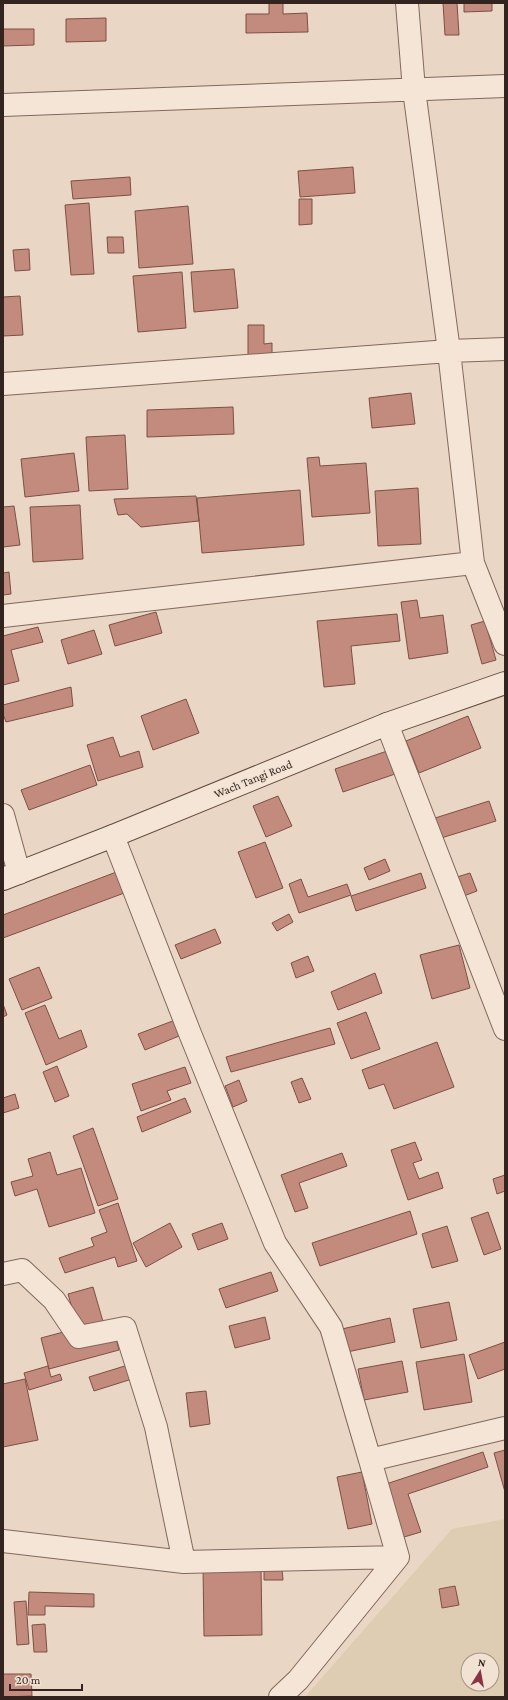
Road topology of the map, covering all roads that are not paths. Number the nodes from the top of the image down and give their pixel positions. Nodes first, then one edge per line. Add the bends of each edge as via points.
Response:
1 (407, 3) edge
2 (505, 86) edge
3 (414, 90) junction
4 (3, 105) edge
5 (505, 349) edge
6 (449, 351) junction
7 (3, 384) edge
8 (473, 563) junction
9 (3, 616) edge
10 (505, 644) edge
11 (505, 683) edge
12 (387, 724) junction
13 (3, 815) edge
14 (113, 836) junction
15 (11, 876) edge
16 (505, 1029) edge
17 (3, 1274) edge
18 (505, 1428) edge
19 (370, 1460) junction
20 (3, 1541) edge
21 (398, 1557) junction
22 (184, 1562) junction
23 (280, 1697) edge

1 - 3 street
2 - 3 street
3 - 4 street
3 - 6 street
5 - 6 street
6 - 7 street
6 - 8 street
8 - 9 street
8 - 10 street
11 - 12 street, Wach Tangi Road
12 - 14 street, Wach Tangi Road
12 - 16 street
13 - 15 street
14 - 15 street, Wach Tangi Road
14 - 19 street via 275,1243 331,1327
17 - 22 street via 22,1270 54,1300 79,1337 125,1328 156,1427
18 - 19 street
19 - 21 street
20 - 22 street
21 - 22 street
21 - 23 street via 298,1680

